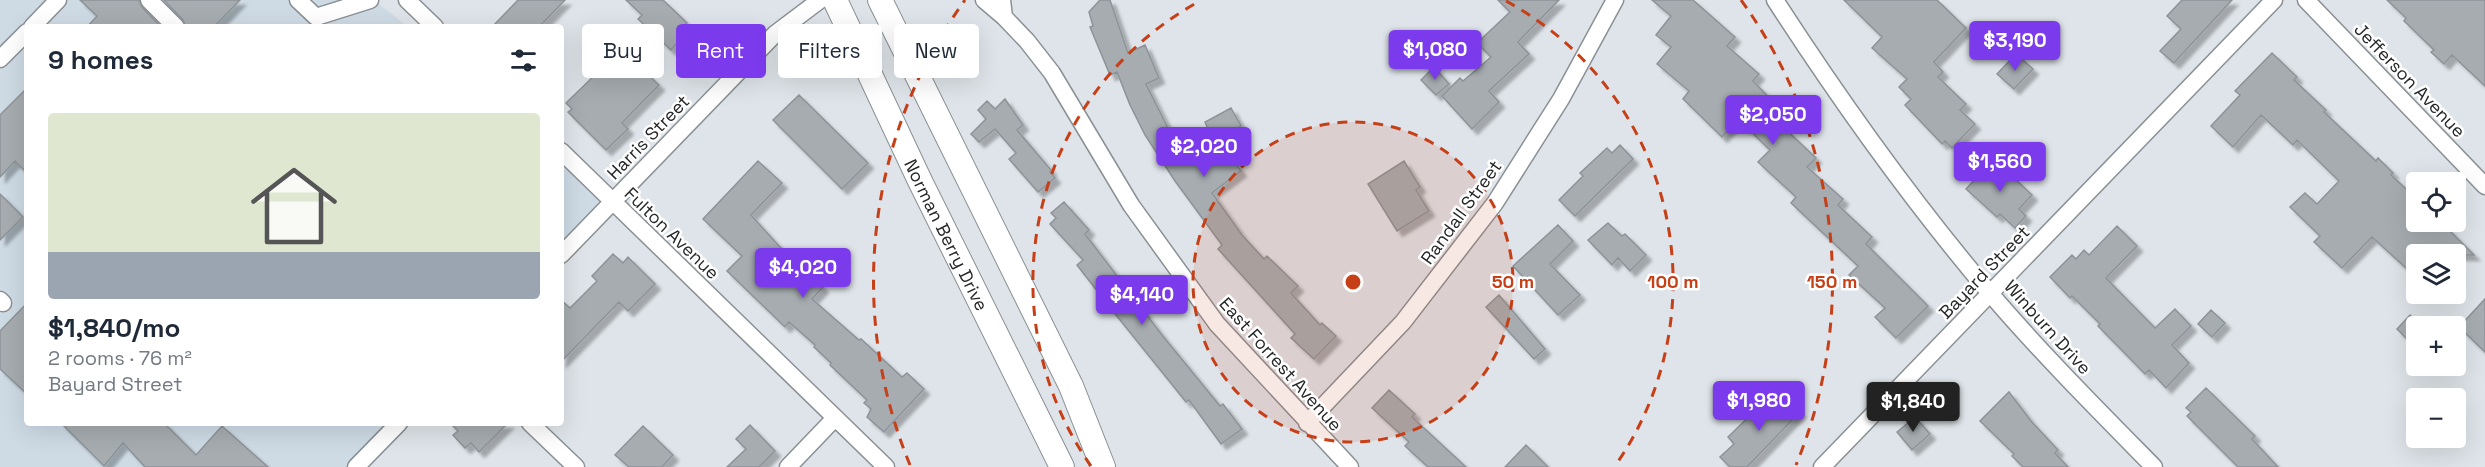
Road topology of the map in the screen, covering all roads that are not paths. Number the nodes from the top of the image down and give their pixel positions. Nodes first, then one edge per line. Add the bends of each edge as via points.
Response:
1 (58, 0) edge
2 (149, 0) edge
3 (298, 0) edge
4 (370, 0) edge
5 (407, 0) edge
6 (820, 0) edge
7 (835, 0) edge
8 (880, 0) edge
9 (984, 0) edge
10 (1002, 0) edge
11 (1615, 0) edge
12 (1775, 0) edge
13 (2274, 0) edge
14 (2306, 0) edge
15 (1004, 17) junction
16 (35, 24) edge
17 (173, 24) edge
18 (432, 24) edge
19 (24, 35) edge
20 (0, 59) edge
21 (564, 154) edge
22 (2485, 186) edge
23 (613, 202) junction
24 (564, 252) edge
25 (1991, 293) junction
26 (835, 418) junction
27 (1307, 423) junction
28 (396, 426) edge
29 (533, 426) edge
30 (357, 467) edge
31 (576, 467) edge
32 (788, 467) edge
33 (886, 467) edge
34 (1062, 467) edge
35 (1103, 467) edge
36 (1350, 467) edge
37 (1822, 467) edge
38 (2154, 467) edge

1 - 16 street
2 - 17 street
3 - 4 street via 316,17
5 - 18 street
6 - 23 street, Harris Street via 775,34
7 - 34 main road, Norman Berry Drive
8 - 35 main road via 1071,386
9 - 15 street, East Forrest Avenue
10 - 15 street
11 - 27 street, Randall Street via 1561,99 1495,203 1403,322
12 - 25 street, Winburn Drive via 1896,176
13 - 25 street, Bayard Street
14 - 22 street, Jefferson Avenue
15 - 27 street, East Forrest Avenue via 1052,73 1131,205 1216,324
19 - 20 street
21 - 23 street, Fulton Avenue
23 - 24 street, Harris Street
23 - 26 street, Fulton Avenue
25 - 37 street, Bayard Street
25 - 38 street, Winburn Drive
26 - 32 street
26 - 33 street, Fulton Avenue
27 - 36 street, East Forrest Avenue
28 - 30 street
29 - 31 street

